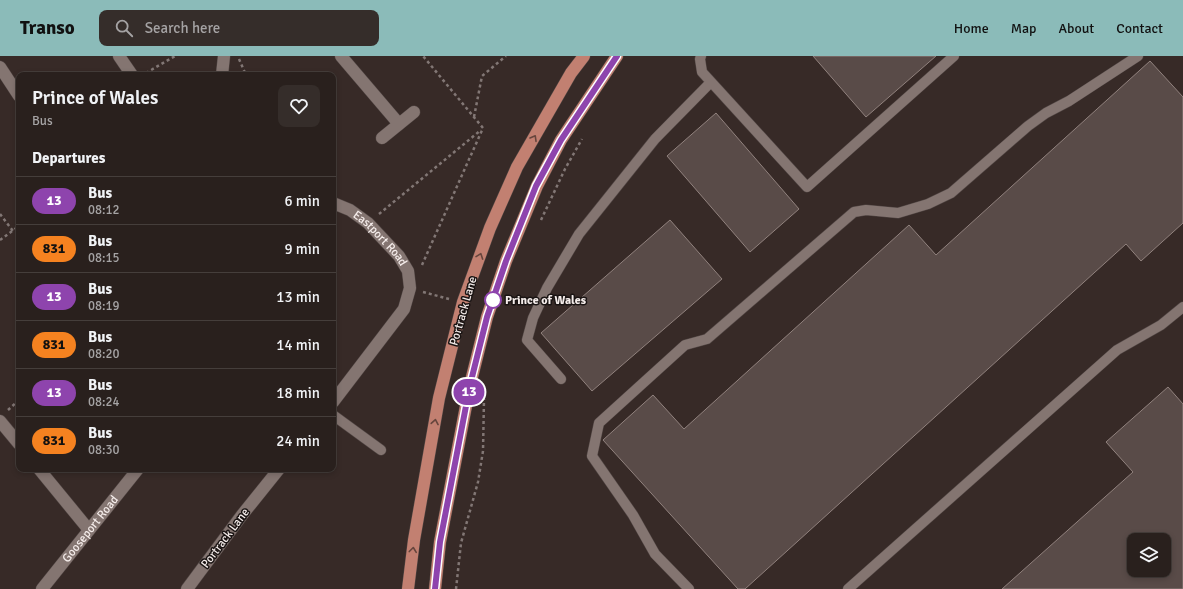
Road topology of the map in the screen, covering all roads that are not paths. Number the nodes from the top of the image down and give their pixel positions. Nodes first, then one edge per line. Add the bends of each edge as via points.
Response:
1 (119, 56) edge
2 (224, 56) edge
3 (342, 56) edge
4 (584, 56) edge
5 (617, 56) edge
6 (701, 56) edge
7 (954, 56) edge
8 (1138, 56) edge
9 (1, 72) edge
10 (130, 72) edge
11 (222, 72) edge
12 (711, 82) junction
13 (16, 92) edge
14 (414, 112) dead end
15 (399, 124) junction
16 (382, 138) dead end
17 (336, 204) edge
18 (1183, 307) edge
19 (561, 379) dead end
20 (336, 398) edge
21 (336, 417) edge
22 (0, 421) edge
23 (16, 440) edge
24 (381, 450) dead end
25 (41, 472) edge
26 (136, 472) edge
27 (277, 472) edge
28 (89, 530) junction
29 (42, 589) edge
30 (187, 589) edge
31 (408, 589) edge
32 (435, 589) edge
33 (689, 589) edge
34 (848, 589) edge

1 - 10 street
2 - 11 street
3 - 15 street
31 -> 4 main road, Portrack Lane via 439,398 463,302 490,228 517,167 571,73
5 - 32 main road via 561,140 536,186 506,261 487,317 470,385 440,542
6 - 12 lane via 702,72
7 - 12 lane via 807,187
8 - 33 lane via 1028,126 951,193 928,204 898,213 866,210 854,212 707,339 685,345 599,423 592,456 656,554
9 - 13 street
12 - 19 lane via 655,139 579,234 547,288 533,318 527,340
14 - 15 street
15 - 16 street
17 - 20 street, Eastport Road via 350,210 368,223 399,256 408,271 410,288 404,309
18 - 34 lane via 1161,325 1117,350
21 - 24 lane
22 - 23 street
25 - 28 street
26 - 28 street, Gooseport Road
27 - 30 street, Portrack Lane
28 - 29 street, Gooseport Road

